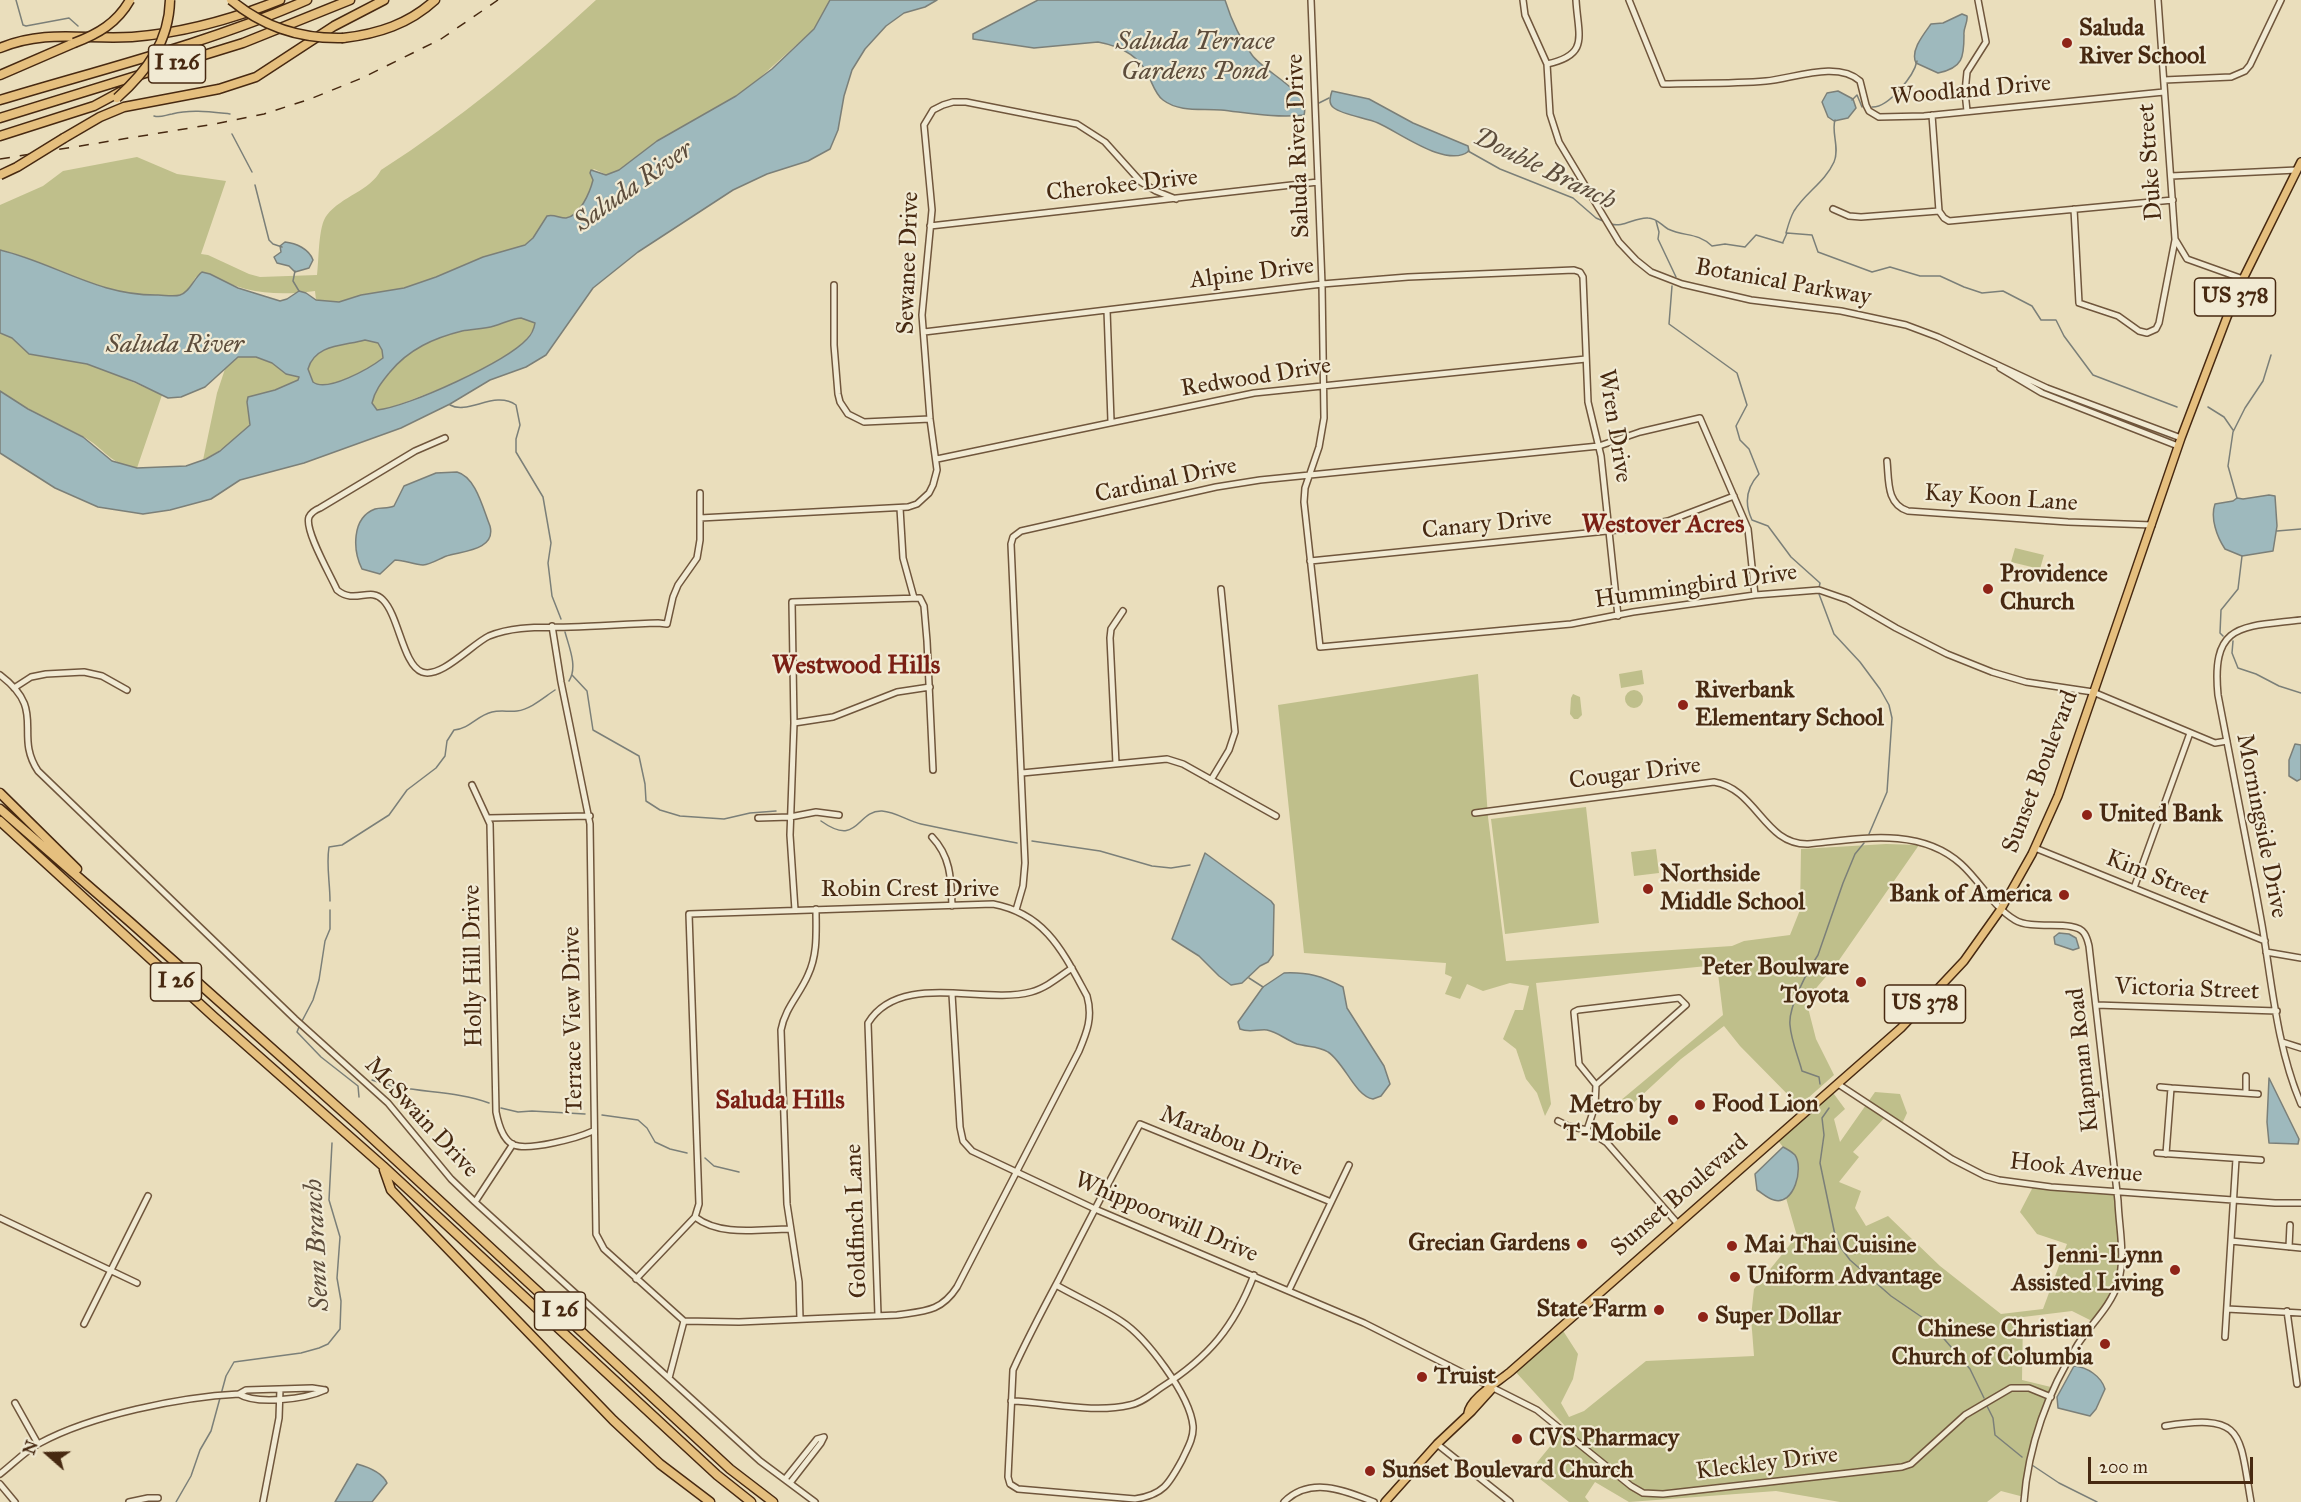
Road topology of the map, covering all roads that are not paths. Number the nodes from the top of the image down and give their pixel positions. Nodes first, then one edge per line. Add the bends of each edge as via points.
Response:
1 (130, 0) edge
2 (170, 0) edge
3 (231, 0) edge
4 (280, 0) edge
5 (308, 0) edge
6 (350, 0) edge
7 (384, 0) edge
8 (435, 0) edge
9 (1311, 0) edge
10 (1523, 0) edge
11 (1576, 0) edge
12 (1629, 0) edge
13 (1978, 0) edge
14 (2158, 0) edge
15 (2281, 0) edge
16 (0, 48) edge
17 (57, 51) junction
18 (1547, 64) junction
19 (0, 69) edge
20 (0, 75) edge
21 (2164, 80) junction
22 (132, 84) junction
23 (2164, 92) junction
24 (0, 100) edge
25 (1967, 111) junction
26 (1932, 115) junction
27 (0, 118) edge
28 (88, 121) junction
29 (0, 135) edge
30 (2301, 162) edge
31 (2297, 170) junction
32 (0, 175) edge
33 (2171, 176) junction
34 (1318, 182) junction
35 (1176, 199) junction
36 (2173, 200) junction
37 (1833, 209) dead end
38 (2074, 209) junction
39 (1939, 211) junction
40 (930, 226) junction
41 (2175, 240) junction
42 (1583, 277) joint
43 (2243, 279) junction
44 (1322, 284) junction
45 (834, 285) dead end
46 (1107, 310) junction
47 (924, 332) junction
48 (1586, 358) junction
49 (1994, 364) junction
50 (1322, 385) junction
51 (930, 418) junction
52 (1111, 421) junction
53 (445, 438) dead end
54 (2181, 438) junction
55 (1599, 446) junction
56 (2178, 446) junction
57 (937, 459) junction
58 (1887, 461) dead end
59 (1308, 475) junction
60 (700, 493) dead end
61 (1734, 496) junction
62 (900, 508) junction
63 (700, 518) junction
64 (2152, 525) junction
65 (1611, 530) junction
66 (1310, 561) junction
67 (1221, 589) dead end
68 (1755, 595) junction
69 (914, 598) junction
70 (1123, 610) dead end
71 (1618, 616) junction
72 (2301, 620) edge
73 (552, 626) junction
74 (1320, 647) joint
75 (0, 675) edge
76 (930, 687) junction
77 (14, 688) junction
78 (127, 690) dead end
79 (2094, 692) junction
80 (794, 723) junction
81 (2190, 733) junction
82 (2227, 741) junction
83 (1116, 764) junction
84 (933, 770) dead end
85 (1022, 773) junction
86 (1211, 780) junction
87 (472, 784) dead end
88 (0, 794) edge
89 (0, 809) edge
90 (1475, 813) dead end
91 (839, 815) dead end
92 (590, 816) junction
93 (1276, 816) dead end
94 (488, 818) junction
95 (758, 818) dead end
96 (790, 818) junction
97 (0, 821) edge
98 (0, 829) edge
99 (932, 837) dead end
100 (2036, 848) junction
101 (2134, 888) junction
102 (79, 894) junction
103 (952, 906) junction
104 (816, 909) junction
105 (2001, 909) junction
106 (795, 910) junction
107 (1016, 910) junction
108 (130, 921) junction
109 (2265, 941) junction
110 (2266, 952) junction
111 (2301, 958) edge
112 (1072, 968) junction
113 (952, 994) junction
114 (2096, 1005) junction
115 (2277, 1011) junction
116 (2282, 1042) junction
117 (2301, 1048) edge
118 (2246, 1076) dead end
119 (1838, 1084) junction
120 (1596, 1085) junction
121 (2160, 1087) dead end
122 (2171, 1088) junction
123 (2246, 1094) junction
124 (2258, 1094) dead end
125 (2301, 1104) edge
126 (1558, 1121) dead end
127 (1587, 1130) junction
128 (594, 1131) junction
129 (513, 1144) junction
130 (2157, 1153) dead end
131 (2166, 1154) junction
132 (2236, 1159) junction
133 (2261, 1160) dead end
134 (1349, 1165) dead end
135 (383, 1166) junction
136 (1016, 1172) junction
137 (2117, 1192) junction
138 (148, 1196) dead end
139 (2233, 1200) junction
140 (475, 1202) junction
141 (1331, 1202) junction
142 (2301, 1203) edge
143 (1095, 1209) junction
144 (696, 1217) junction
145 (0, 1218) edge
146 (1678, 1224) junction
147 (2290, 1225) dead end
148 (790, 1229) junction
149 (2231, 1241) junction
150 (2289, 1246) junction
151 (2301, 1248) edge
152 (110, 1270) junction
153 (1254, 1275) junction
154 (636, 1279) junction
155 (137, 1283) dead end
156 (1056, 1285) junction
157 (1289, 1290) junction
158 (2226, 1309) junction
159 (2287, 1311) junction
160 (2301, 1312) edge
161 (878, 1315) junction
162 (800, 1319) junction
163 (684, 1322) junction
164 (84, 1324) dead end
165 (2225, 1337) dead end
166 (669, 1378) junction
167 (1172, 1381) junction
168 (2297, 1384) dead end
169 (1492, 1388) junction
170 (280, 1389) junction
171 (239, 1394) junction
172 (2051, 1397) junction
173 (280, 1399) junction
174 (1011, 1401) junction
175 (15, 1404) dead end
176 (2165, 1426) dead end
177 (38, 1444) junction
178 (1437, 1444) junction
179 (0, 1474) edge
180 (784, 1479) junction
181 (790, 1483) junction
182 (0, 1484) edge
183 (158, 1498) dead end
184 (15, 1502) edge
185 (129, 1502) edge
186 (263, 1502) edge
187 (710, 1502) edge
188 (751, 1502) edge
189 (773, 1502) edge
190 (815, 1502) edge
191 (1284, 1502) edge
192 (1374, 1502) edge
193 (1385, 1502) edge
194 (1510, 1502) edge
195 (2024, 1502) edge
196 (2251, 1502) edge

1 - 17 highway, bridge via 109,26
2 - 22 highway, bridge via 159,48
3 - 8 highway, bridge via 277,28 303,35 343,38 396,25
4 - 16 highway via 175,31 133,37 42,36
5 - 24 highway, I 126 via 229,30
6 - 27 highway, I 126 via 243,43
7 - 28 highway via 334,26 256,76 212,91 130,105
9 - 34 street, Saluda River Drive
10 - 18 street, Botanical Parkway
11 - 18 street via 1576,50 1568,58
12 - 26 street, Woodland Drive via 1663,84 1768,81 1816,72 1844,73 1860,81 1866,105 1875,115
13 - 25 street via 1986,42 1967,72
14 - 21 street, Duke Street
15 - 21 street via 2244,71 2231,77
17 - 19 highway
17 - 20 highway
18 - 49 street, Botanical Parkway via 1549,107 1559,142 1623,246 1643,266 1671,281 1765,303 1841,311 1906,325
21 - 23 street, Duke Street
22 - 28 highway, bridge
22 - 29 highway via 102,103
23 - 25 street, Woodland Drive
23 - 33 street, Duke Street
25 - 26 street, Woodland Drive
26 - 39 street
28 - 32 highway, bridge
30 - 31 main road, Sunset Boulevard / US 378
31 - 33 street
31 - 43 main road, Sunset Boulevard / US 378
33 - 36 street, Duke Street
34 - 35 street, Cherokee Drive
34 - 44 street, Saluda River Drive
35 - 40 street, Cherokee Drive
35 - 40 street, Sewanee Drive via 1141,182 1105,142 1077,124 953,102 933,110 924,125 931,192
36 - 38 street
36 - 41 street, Duke Street
37 - 39 street via 1861,217
38 - 39 street via 1949,220
38 - 41 street via 2079,303 2118,316 2139,331 2152,332 2159,323
40 - 47 street, Sewanee Drive
41 - 43 street, Duke Street via 2187,259
42 - 44 street, Alpine Drive via 1574,270
42 - 48 street, Wren Drive
43 - 54 main road, Sunset Boulevard / US 378
44 - 46 street, Alpine Drive
44 - 50 street, Saluda River Drive
45 - 51 street via 834,345 838,394 844,409 864,422
46 - 47 street, Alpine Drive
46 - 52 street
47 - 51 street, Sewanee Drive
48 - 50 street, Redwood Drive
48 - 55 street, Wren Drive via 1588,402
49 - 54 street, Botanical Parkway
49 - 56 street, Botanical Parkway via 2042,393
50 - 52 street, Redwood Drive via 1254,393
50 - 59 street, Saluda River Drive via 1323,433
51 - 57 street, Sewanee Drive
52 - 57 street, Redwood Drive
53 - 73 street via 415,451 310,515 312,536 337,590 345,596 375,594 383,599 392,611 412,663 420,671 430,673 489,636
54 - 56 main road, Sunset Boulevard / US 378
55 - 59 street, Cardinal Drive
55 - 61 street, Cardinal Drive via 1700,418
55 - 65 street, Wren Drive
56 - 64 main road, Sunset Boulevard / US 378
57 - 62 street, Sewanee Drive via 936,477 929,493 917,504
58 - 64 street, Kay Koon Lane via 1892,498 1898,507 1908,511
59 - 66 street, Saluda River Drive via 1304,502
59 - 85 street, Cardinal Drive via 1215,487 1016,533 1011,544
60 - 63 street
61 - 65 street, Canary Drive via 1668,521
61 - 68 street via 1748,529
62 - 63 street, Sewanee Drive
62 - 69 street via 903,558
63 - 73 street via 697,558 678,585 667,624
64 - 79 main road, Sunset Boulevard / US 378
65 - 66 street, Canary Drive
65 - 71 street, Wren Drive
66 - 74 street, Saluda River Drive
67 - 86 street via 1235,732
68 - 71 street, Hummingbird Drive
68 - 79 street, Hummingbird Drive via 1811,590 1834,594 1947,654 1992,672 2026,682
69 - 76 street via 920,598 924,606
69 - 80 street via 792,602
70 - 83 street via 1110,638
71 - 74 street, Hummingbird Drive via 1571,624
72 - 82 street, Morningside Drive via 2258,625 2234,633 2222,645 2217,659 2218,694
73 - 92 street, Terrace View Drive
75 - 77 street, McSwain Drive
76 - 80 street via 897,692 833,717
76 - 84 street
77 - 78 street via 30,677 84,672 102,676
77 - 140 street, McSwain Drive via 26,705 29,752 38,771 295,1019 388,1103
79 - 81 street, Hummingbird Drive
79 - 100 main road, Sunset Boulevard / US 378
80 - 96 street
81 - 82 street, Hummingbird Drive via 2215,743
81 - 101 street
82 - 109 street, Morningside Drive
83 - 85 street
83 - 86 street via 1167,759
85 - 107 street, Cardinal Drive via 1025,873
86 - 93 street
87 - 94 street, Holly Hill Drive
88 - 108 highway
89 - 108 highway, I 26
90 - 105 street, Cougar Drive via 1724,783 1738,790 1777,833 1795,843 1891,837 1939,849 1962,864
91 - 96 street via 816,812
92 - 94 street
92 - 128 street, Terrace View Drive
94 - 129 street, Holly Hill Drive via 496,1112 502,1131
95 - 96 street
96 - 106 street
97 - 102 highway, I 26
98 - 102 highway
99 - 103 street via 946,858
100 - 101 street, Kim Street
100 - 105 main road, Sunset Boulevard / US 378
101 - 109 street, Kim Street
102 - 135 highway, I 26
103 - 104 street, Robin Crest Drive
103 - 107 street, Robin Crest Drive via 993,904
104 - 106 street, Robin Crest Drive
104 - 148 street via 813,963 786,1010 781,1029
105 - 114 street, Klapman Road via 2030,926 2070,926 2085,933
105 - 119 main road, Sunset Boulevard / US 378 via 1949,979
106 - 144 street, Robin Crest Drive via 689,914 699,1204
107 - 112 street, Robin Crest Drive via 1055,940
108 - 189 highway, I 26 via 355,1122 706,1447
109 - 110 street, Morningside Drive
110 - 111 street
110 - 115 street, Morningside Drive
112 - 113 street, Goldfinch Lane via 1028,993
112 - 136 street, Robin Crest Drive via 1090,1005 1088,1030
113 - 136 street, Whippoorwill Drive via 963,1141 972,1150
113 - 161 street, Goldfinch Lane via 897,999 879,1008 868,1023
114 - 115 street, Victoria Street
114 - 137 street, Klapman Road
115 - 116 street, Morningside Drive
116 - 117 street
116 - 125 street, Morningside Drive
118 - 123 street
119 - 137 street, Hook Avenue via 1952,1159 1985,1176 2024,1184
119 - 146 main road, Sunset Boulevard / US 378
120 - 120 street via 1620,1064 1686,1005 1679,998 1574,1012 1579,1064
120 - 127 street via 1595,1106
121 - 122 street
122 - 123 street
122 - 131 street
123 - 124 street
126 - 127 street
127 - 146 street via 1607,1143
128 - 129 street via 562,1142
128 - 154 street, Terrace View Drive via 596,1234 604,1248
129 - 140 street
130 - 131 street
131 - 132 street
132 - 133 street
132 - 139 street
134 - 141 street
135 - 187 highway via 392,1190 613,1420 660,1464
135 - 188 highway, I 26
136 - 143 street, Whippoorwill Drive
136 - 161 street, Robin Crest Drive via 947,1300 920,1313
137 - 139 street, Hook Avenue
137 - 172 street, Klapman Road via 2122,1251 2118,1284 2078,1344
138 - 152 street
139 - 142 street, Hook Avenue
139 - 149 street
140 - 166 street, McSwain Drive
141 - 143 street, Marabou Drive via 1140,1124
141 - 157 street
143 - 153 street, Whippoorwill Drive
143 - 156 street
144 - 148 street via 724,1229
144 - 154 street
145 - 152 street
146 - 169 main road, Sunset Boulevard / US 378
147 - 150 street
148 - 162 street via 799,1282
149 - 150 street
149 - 158 street
150 - 151 street
152 - 155 street
152 - 164 street
153 - 157 street, Whippoorwill Drive
153 - 167 street via 1233,1320 1201,1358
154 - 163 street, Terrace View Drive
156 - 167 street via 1127,1326 1151,1349
156 - 174 street via 1013,1370
157 - 169 street, Whippoorwill Drive
158 - 159 street
158 - 165 street
159 - 160 street
159 - 168 street
161 - 162 street, Robin Crest Drive
162 - 163 street, Robin Crest Drive
163 - 166 street
166 - 180 street, McSwain Drive
167 - 174 street via 1138,1402 1121,1406
167 - 174 street via 1191,1418 1192,1439 1175,1473 1159,1492 1135,1499 1013,1488 1008,1477
169 - 172 street, Kleckley Drive via 1537,1410 1631,1486 1643,1493 1657,1494 1902,1467 1911,1464 1965,1415 2011,1388 2029,1388
169 - 178 main road, Sunset Boulevard / US 378 via 1474,1401 1468,1413
170 - 171 street via 246,1390
170 - 173 street
170 - 173 street via 325,1390 313,1396
171 - 173 street via 247,1399
171 - 177 street via 159,1405 94,1421
172 - 195 street, Klapman Road via 2034,1438
173 - 186 street
175 - 177 street
176 - 196 street via 2206,1421 2218,1422 2232,1431 2242,1448
177 - 179 street
178 - 193 main road, Sunset Boulevard / US 378
178 - 194 street
180 - 181 street, McSwain Drive
180 - 181 street via 817,1439 824,1437
181 - 190 street, McSwain Drive
182 - 184 street
183 - 185 street
191 - 192 street via 1297,1492 1320,1486

